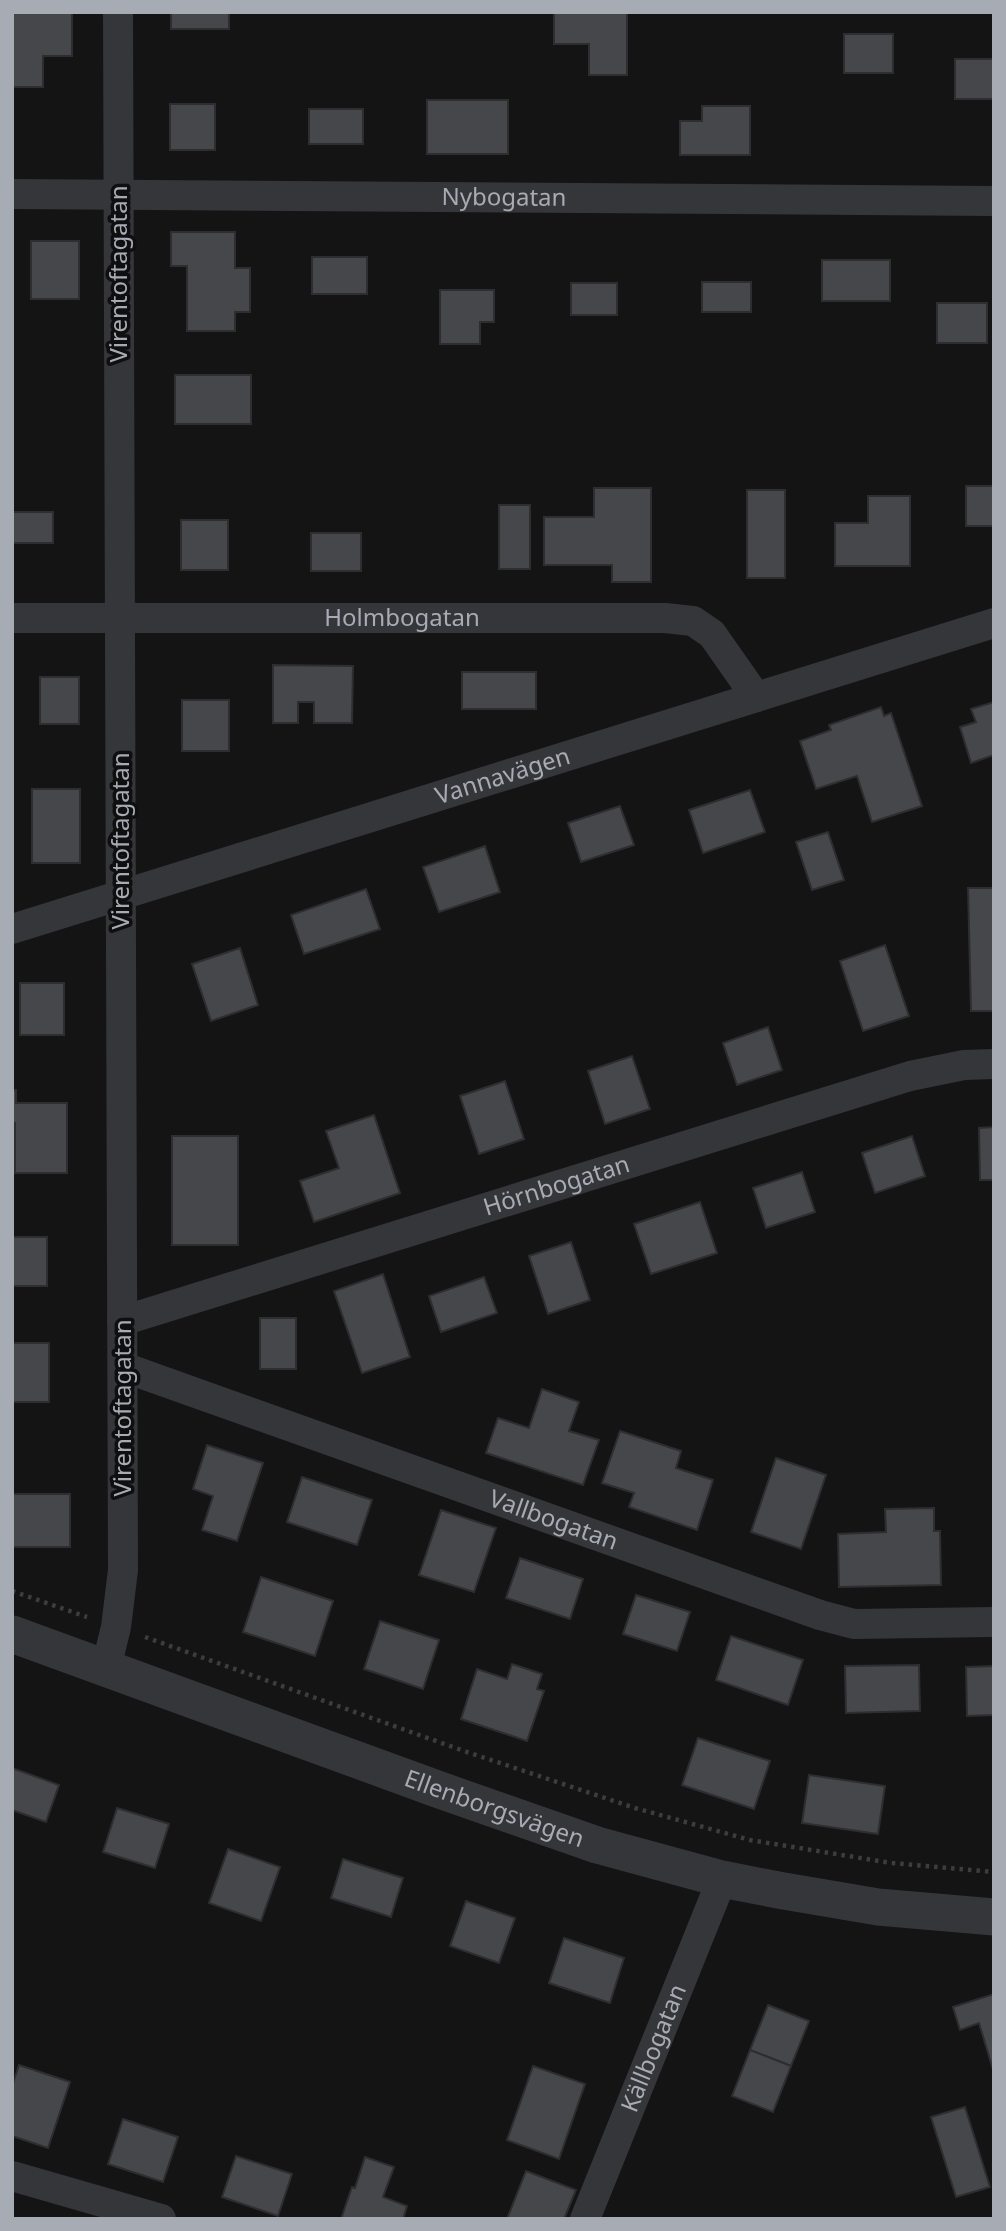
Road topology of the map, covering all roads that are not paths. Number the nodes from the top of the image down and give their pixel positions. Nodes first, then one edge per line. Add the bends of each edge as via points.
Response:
1 (118, 12) edge
2 (12, 194) edge
3 (119, 195) junction
4 (994, 201) edge
5 (12, 618) edge
6 (120, 618) junction
7 (994, 623) edge
8 (756, 697) junction
9 (121, 895) junction
10 (12, 929) edge
11 (994, 1064) edge
12 (122, 1321) junction
13 (123, 1367) junction
14 (994, 1622) edge
15 (12, 1634) edge
16 (106, 1668) junction
17 (722, 1879) junction
18 (994, 1917) edge
19 (12, 2176) edge
20 (161, 2219) edge
21 (585, 2219) edge

1 - 3 street, Virentoftagatan
2 - 3 street, Nybogatan
3 - 4 street, Nybogatan
3 - 6 street, Virentoftagatan
5 - 6 street, Holmbogatan
6 - 8 street, Holmbogatan via 693,621 712,634
6 - 9 street, Virentoftagatan
7 - 8 street, Vannavägen
8 - 9 street, Vannavägen
9 - 10 street, Vannavägen
9 - 12 street, Virentoftagatan
11 - 12 street, Hörnbogatan via 910,1076
12 - 13 street, Virentoftagatan
13 - 14 street, Vallbogatan via 820,1615 854,1624
13 - 16 street, Virentoftagatan via 123,1570
15 - 16 street, Ellenborgsvägen
16 - 17 street, Ellenborgsvägen via 584,1841
17 - 18 street, Ellenborgsvägen via 878,1907
17 - 21 street, Källbogatan
19 - 20 street

